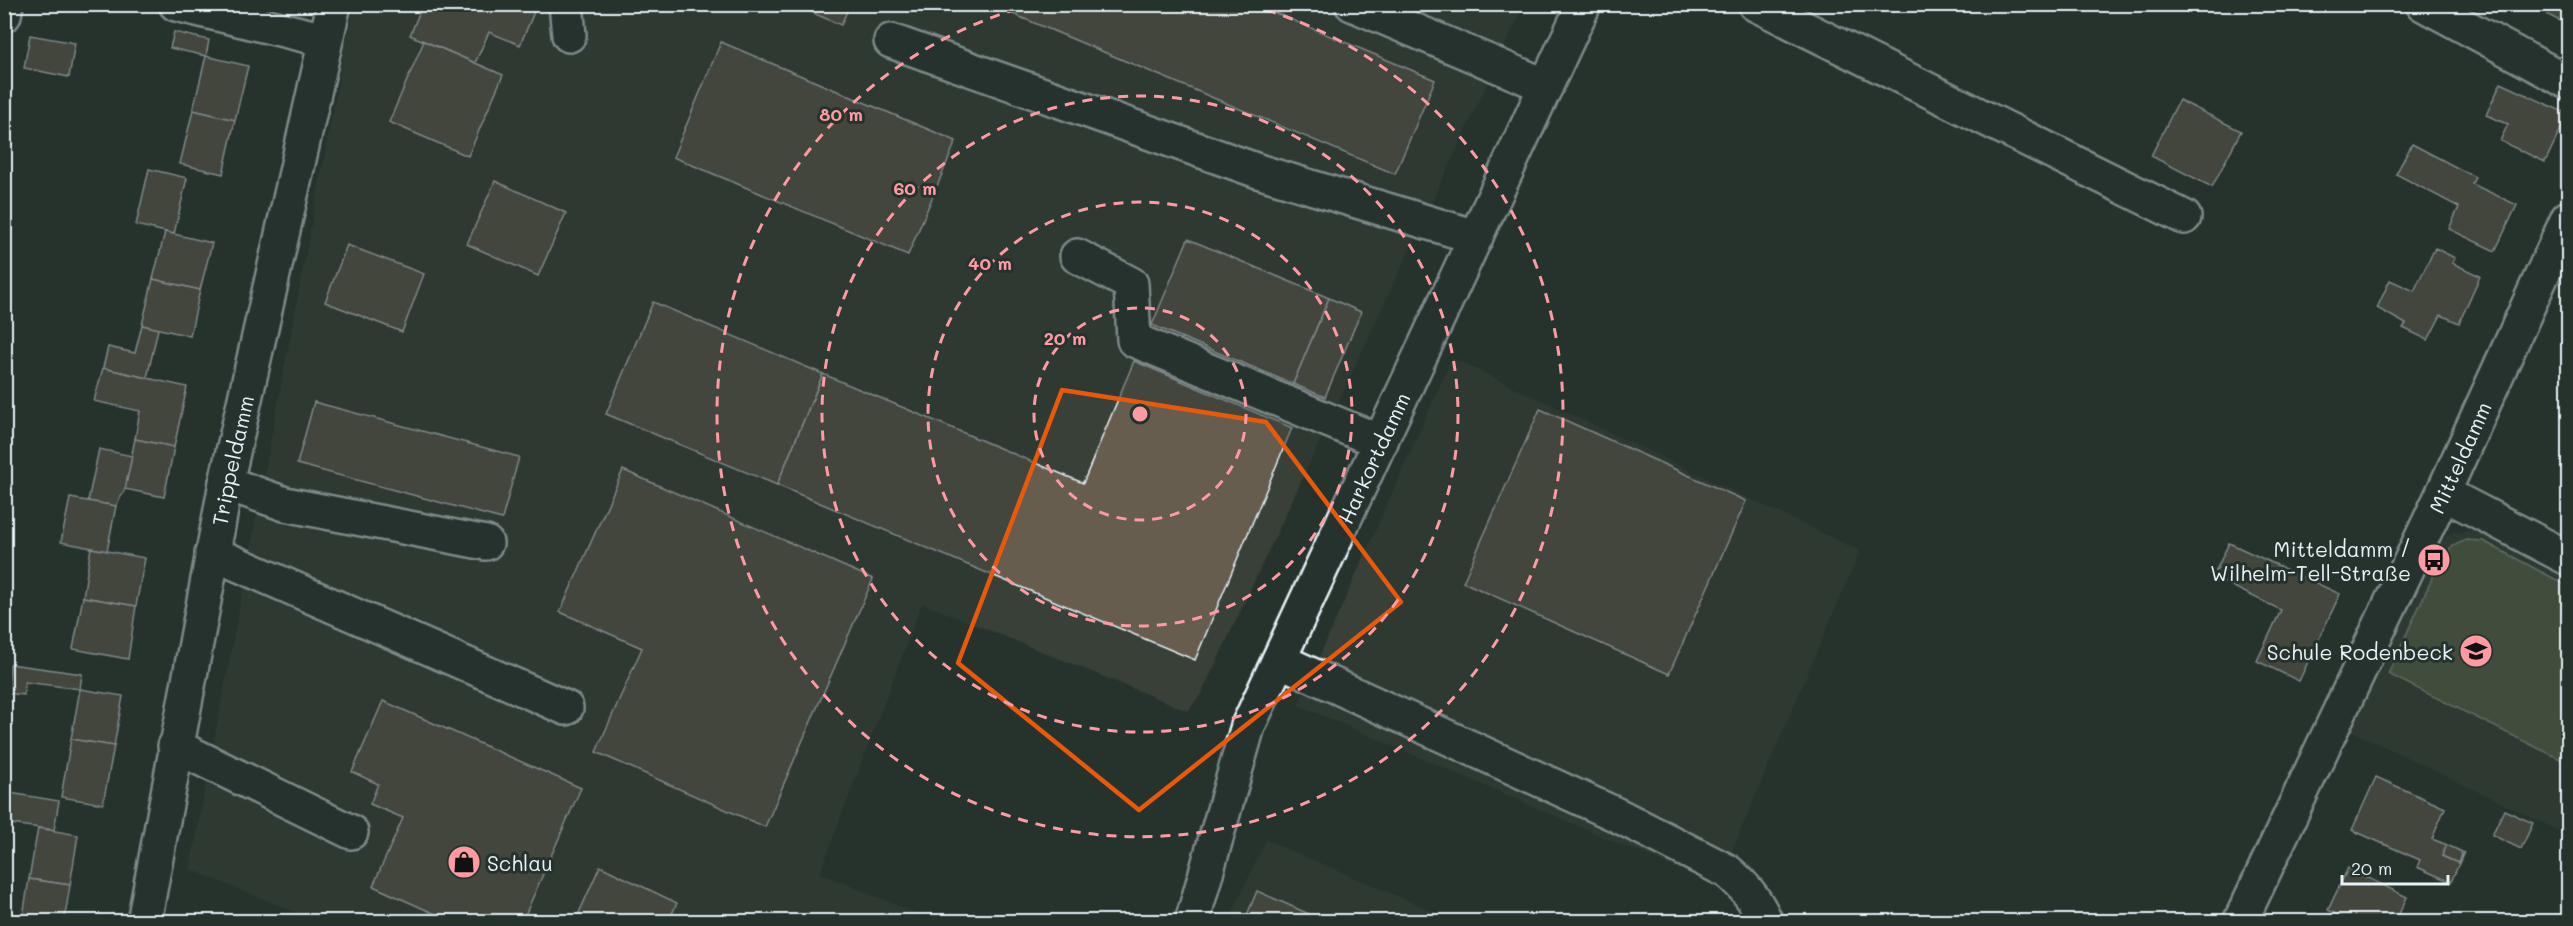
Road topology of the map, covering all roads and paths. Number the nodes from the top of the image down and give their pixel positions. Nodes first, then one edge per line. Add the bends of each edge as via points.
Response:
1 (6, 4) edge
2 (176, 4) edge
3 (334, 4) edge
4 (1584, 4) edge
5 (1755, 4) edge
6 (2423, 4) edge
7 (1361, 6) edge
8 (4, 15) edge
9 (325, 40) junction
10 (891, 41) dead end
11 (2568, 82) edge
12 (1546, 86) junction
13 (2184, 217) dead end
14 (2568, 218) edge
15 (1476, 237) junction
16 (1077, 256) dead end
17 (1381, 442) junction
18 (226, 483) junction
19 (2443, 493) junction
20 (486, 543) dead end
21 (212, 553) junction
22 (2568, 558) edge
23 (1279, 660) junction
24 (566, 708) dead end
25 (175, 746) junction
26 (351, 832) dead end
27 (144, 921) edge
28 (1192, 921) edge
29 (1766, 921) edge
30 (2240, 921) edge

1 - 8 street
2 - 9 street
3 - 9 street, Trippeldamm
4 - 12 street, Harkortdamm
5 - 13 street
6 - 11 street
7 - 12 street
9 - 18 street, Trippeldamm
10 - 15 street via 1261,172
12 - 15 street, Harkortdamm
14 - 19 street, Mitteldamm
15 - 17 street, Harkortdamm
16 - 17 street via 1131,284 1134,340
17 - 23 street, Harkortdamm
18 - 20 street via 285,504
18 - 21 street, Trippeldamm
19 - 22 street
19 - 30 street, Mitteldamm
21 - 24 street
21 - 25 street, Trippeldamm
23 - 28 street, Harkortdamm via 1248,726
23 - 29 street via 1617,815 1727,871 1757,900
25 - 26 street
25 - 27 street, Trippeldamm

